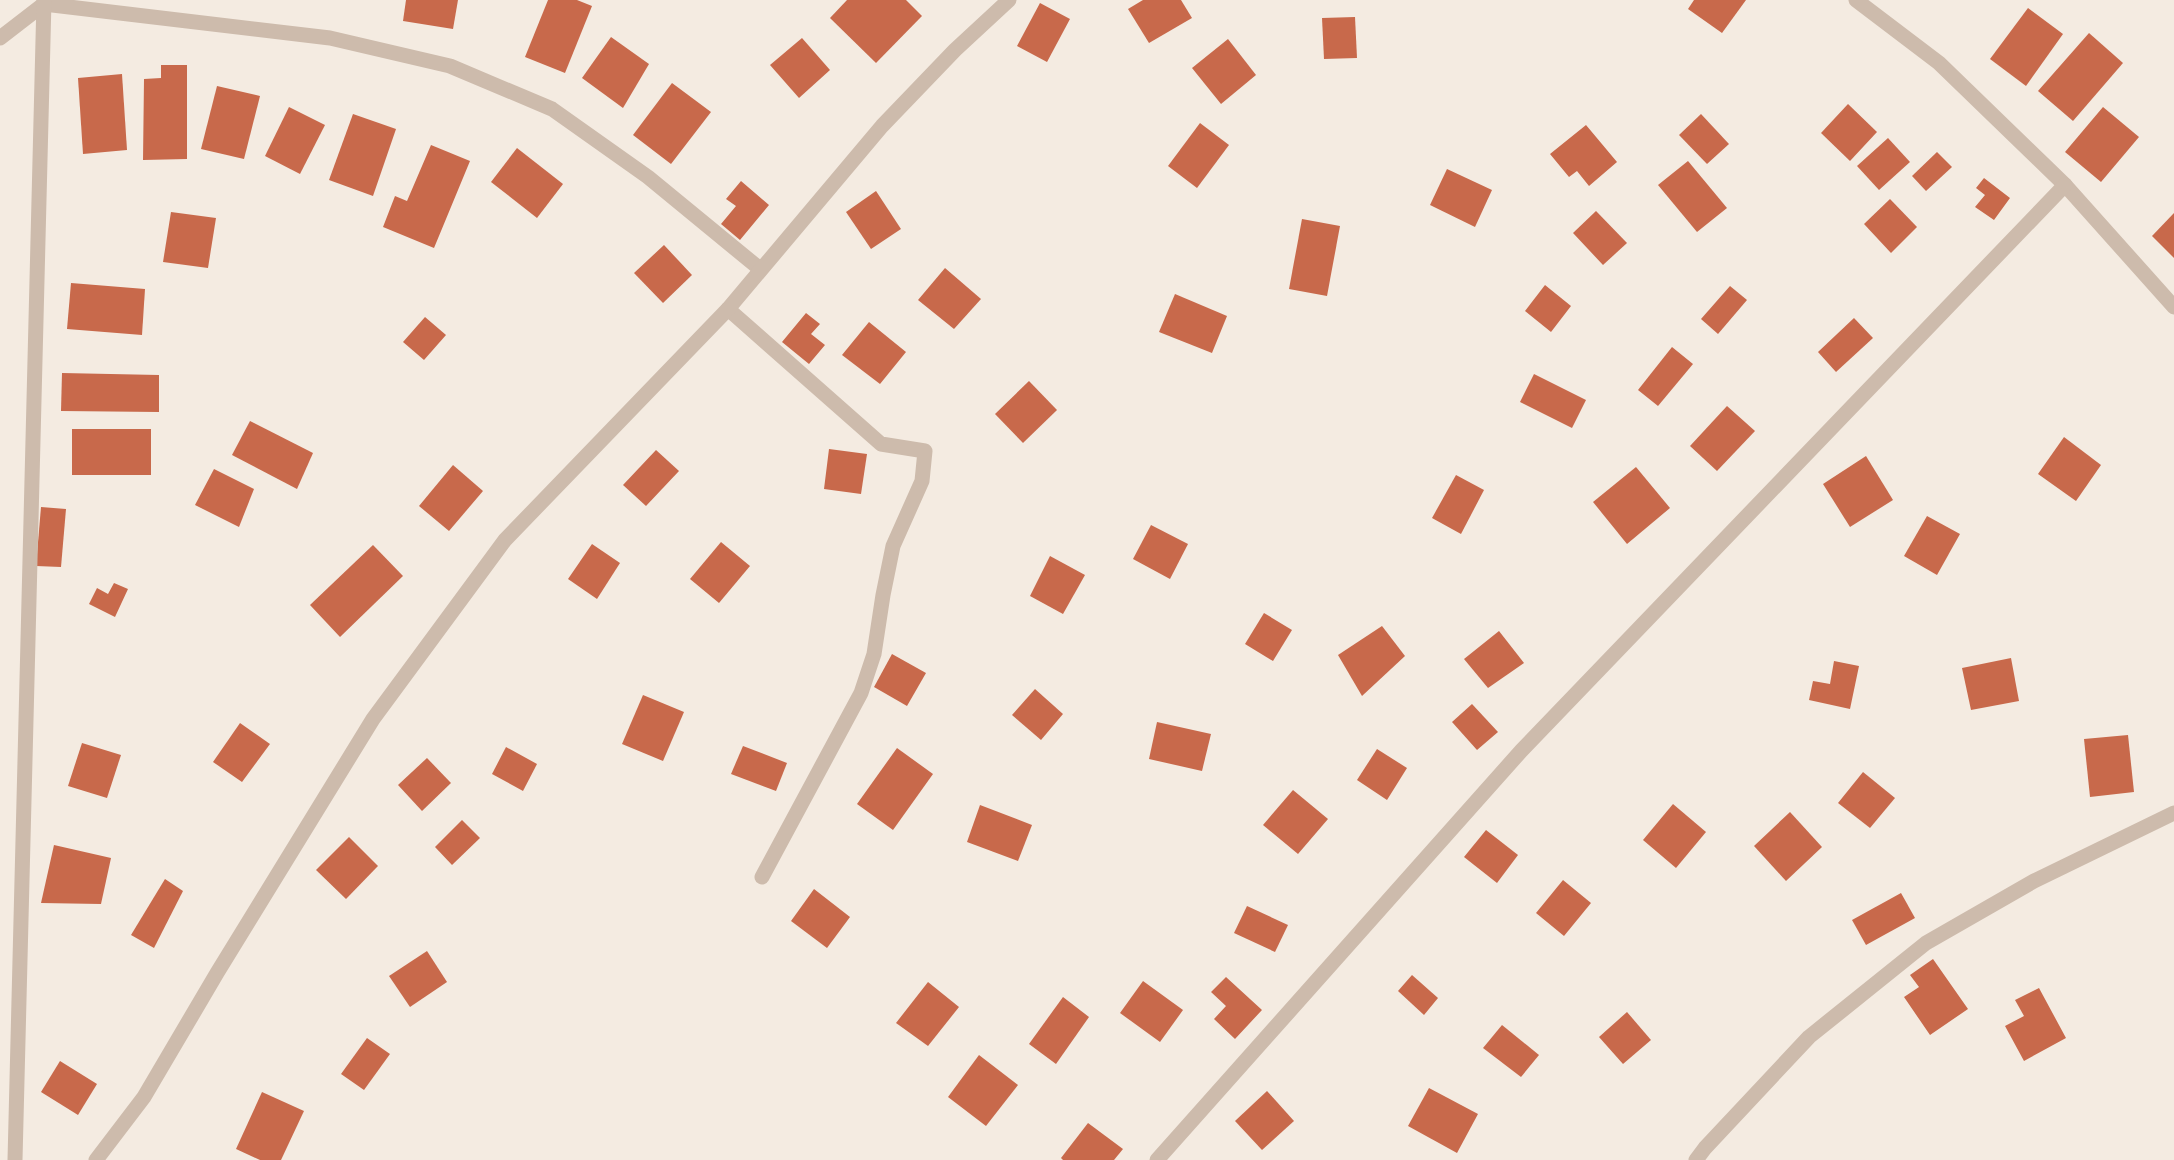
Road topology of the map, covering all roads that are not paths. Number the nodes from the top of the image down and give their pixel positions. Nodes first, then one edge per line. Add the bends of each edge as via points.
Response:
1 (1009, 0) edge
2 (1856, 0) edge
3 (44, 2) edge
4 (0, 38) edge
5 (2065, 185) junction
6 (760, 269) junction
7 (2174, 307) edge
8 (728, 309) junction
9 (2174, 813) edge
10 (762, 877) dead end
11 (15, 1160) edge
12 (96, 1160) edge
13 (1157, 1160) edge
14 (1696, 1160) edge

1 - 6 street via 882,126
2 - 5 street via 1939,63
3 - 4 street
3 - 6 street via 330,38 450,66 552,109 648,177
3 - 11 street
5 - 7 street
5 - 13 street via 1521,751
6 - 8 street
8 - 10 street via 881,444 925,452 922,481 893,546 874,654 861,693
8 - 12 street via 505,540 373,719 144,1097
9 - 14 street via 2034,881 1926,943 1809,1036

